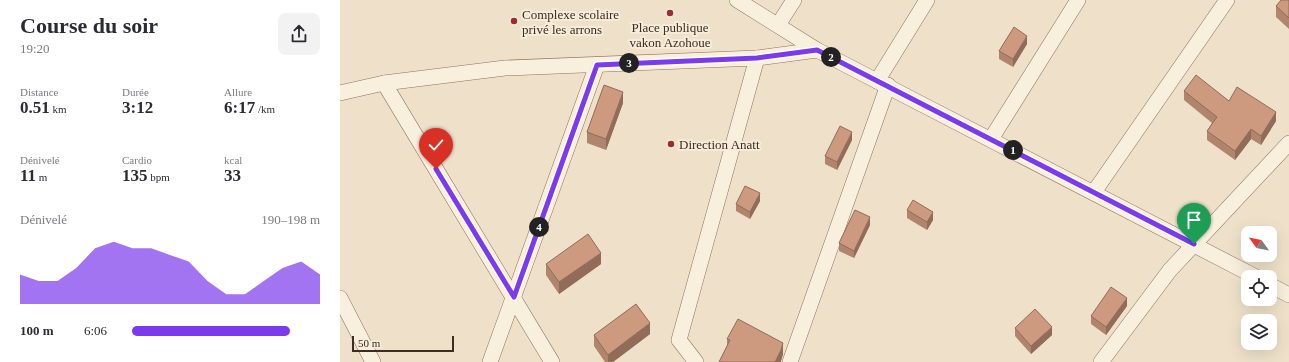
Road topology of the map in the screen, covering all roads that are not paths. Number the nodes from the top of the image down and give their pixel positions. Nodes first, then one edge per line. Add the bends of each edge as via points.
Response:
1 (737, 0) edge
2 (794, 0) edge
3 (927, 0) edge
4 (1078, 0) edge
5 (1227, 0) edge
6 (778, 25) junction
7 (817, 50) junction
8 (757, 58) junction
9 (597, 65) junction
10 (384, 83) junction
11 (883, 83) junction
12 (340, 93) edge
13 (991, 139) junction
14 (1289, 143) edge
15 (1094, 192) junction
16 (1194, 244) junction
17 (1243, 270) edge
18 (1277, 288) edge
19 (1289, 295) edge
20 (514, 297) junction
21 (340, 298) edge
22 (373, 362) edge
23 (490, 362) edge
24 (552, 362) edge
25 (696, 362) edge
26 (790, 362) edge
27 (1101, 362) edge

1 - 6 street
2 - 6 street
3 - 11 street
4 - 13 street
5 - 15 street
6 - 7 street
7 - 8 street
7 - 11 street
8 - 9 street
8 - 25 street via 679,340
9 - 10 street via 505,68
9 - 20 street
10 - 12 street
10 - 20 street
11 - 13 street
11 - 26 street
13 - 15 street
14 - 16 street
15 - 16 street
16 - 17 street
16 - 27 street via 1170,270
18 - 19 street
20 - 23 street
20 - 24 street
21 - 22 street

